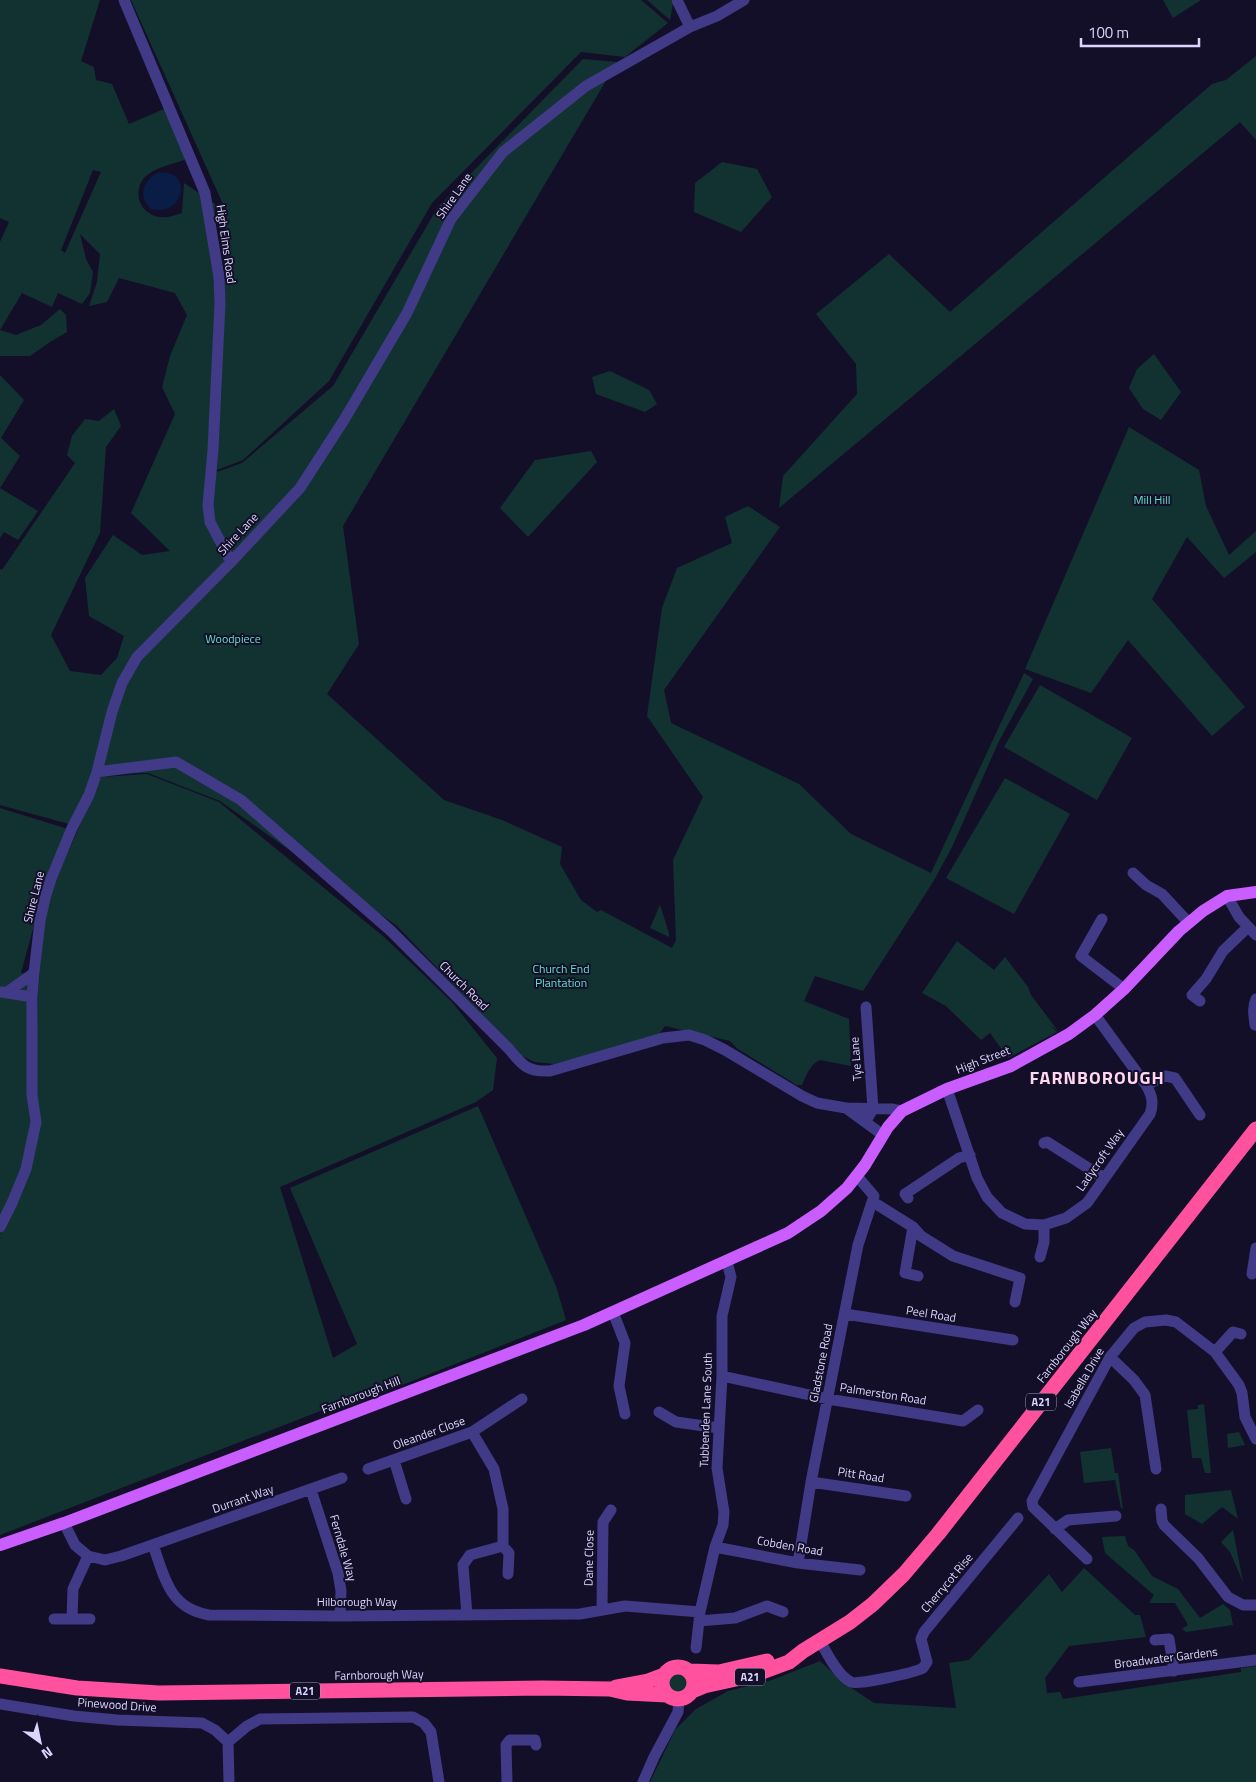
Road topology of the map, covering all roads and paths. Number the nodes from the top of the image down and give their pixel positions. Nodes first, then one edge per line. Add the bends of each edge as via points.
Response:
1 (124, 0) edge
2 (677, 0) edge
3 (744, 0) edge
4 (690, 26) junction
5 (230, 562) junction
6 (97, 772) junction
7 (1133, 873) dead end
8 (1256, 892) edge
9 (1227, 896) junction
10 (1102, 919) dead end
11 (1188, 922) junction
12 (1252, 931) edge
13 (34, 973) junction
14 (1124, 989) junction
15 (3, 993) edge
16 (32, 997) junction
17 (1256, 1000) edge
18 (1200, 1001) dead end
19 (866, 1007) dead end
20 (1095, 1015) junction
21 (1255, 1025) edge
22 (1146, 1085) junction
23 (947, 1089) junction
24 (846, 1108) junction
25 (873, 1109) junction
26 (902, 1112) junction
27 (1200, 1114) dead end
28 (865, 1122) junction
29 (1256, 1129) edge
30 (883, 1135) junction
31 (1044, 1143) dead end
32 (970, 1155) junction
33 (857, 1176) junction
34 (1104, 1178) junction
35 (908, 1198) dead end
36 (873, 1202) junction
37 (1044, 1225) junction
38 (0, 1227) edge
39 (913, 1227) junction
40 (1256, 1248) edge
41 (1040, 1257) dead end
42 (727, 1262) junction
43 (1252, 1274) dead end
44 (918, 1276) dead end
45 (1015, 1302) dead end
46 (612, 1312) junction
47 (845, 1314) junction
48 (1241, 1334) dead end
49 (1012, 1340) dead end
50 (1215, 1352) junction
51 (1110, 1357) junction
52 (722, 1376) junction
53 (522, 1399) dead end
54 (828, 1399) junction
55 (978, 1410) dead end
56 (659, 1412) dead end
57 (625, 1414) dead end
58 (719, 1428) junction
59 (472, 1432) junction
60 (1256, 1439) edge
61 (394, 1460) junction
62 (1156, 1468) dead end
63 (368, 1469) dead end
64 (342, 1478) dead end
65 (811, 1482) junction
66 (311, 1490) junction
67 (906, 1496) dead end
68 (406, 1499) dead end
69 (1160, 1509) dead end
70 (612, 1510) dead end
71 (1116, 1516) dead end
72 (1018, 1518) dead end
73 (64, 1523) junction
74 (1055, 1529) junction
75 (0, 1545) edge
76 (153, 1545) junction
77 (503, 1546) junction
78 (715, 1547) junction
79 (88, 1556) junction
80 (1087, 1559) dead end
81 (798, 1563) junction
82 (860, 1570) dead end
83 (508, 1574) dead end
84 (1256, 1605) edge
85 (602, 1609) junction
86 (784, 1612) dead end
87 (467, 1615) junction
88 (340, 1616) junction
89 (699, 1616) junction
90 (54, 1619) dead end
91 (72, 1619) junction
92 (90, 1620) dead end
93 (1155, 1640) dead end
94 (820, 1641) junction
95 (696, 1648) dead end
96 (803, 1651) junction
97 (1256, 1660) edge
98 (690, 1671) junction
99 (1174, 1671) junction
100 (664, 1675) junction
101 (0, 1676) edge
102 (1078, 1682) dead end
103 (610, 1689) junction
104 (679, 1695) junction
105 (0, 1704) edge
106 (228, 1742) junction
107 (536, 1745) dead end
108 (229, 1782) edge
109 (438, 1782) edge
110 (507, 1782) edge
111 (643, 1782) edge

1 - 5 street, High Elms Road via 205,193 219,277 220,303 208,504 210,522
2 - 4 street
3 - 4 street, Shire Lane via 717,16
4 - 5 street, Shire Lane via 586,86 503,152 451,219 407,313 300,488
5 - 6 street, Shire Lane via 137,657 122,683
6 - 13 street, Shire Lane via 51,879 40,920
6 - 24 street, Church Road via 176,762 240,800 390,931 521,1064 536,1072 550,1071 663,1038 689,1035 724,1050 817,1103
7 - 11 street via 1162,894
8 - 9 main road, High Street
9 - 11 main road, High Street
9 - 12 street via 1236,913
10 - 14 street via 1081,956
11 - 14 main road, High Street
12 - 18 street via 1223,951 1192,994
13 - 15 street
13 - 16 street, Shire Lane
14 - 20 main road, High Street
15 - 16 street
16 - 38 street, Shire Lane via 32,1094 36,1122 26,1169
17 - 21 street via 1253,1012
19 - 25 street, Tye Lane
20 - 22 street, Ladycroft Way
20 - 23 main road, High Street via 1069,1034 1011,1066
22 - 27 street via 1165,1076 1175,1078
22 - 34 street, Ladycroft Way via 1152,1099 1150,1114
23 - 26 main road, High Street
23 - 32 street, Ladycroft Way
24 - 25 street, Church Road
24 - 28 street, Church Road
25 - 26 street, Church Road
25 - 28 street
26 - 30 main road, High Street
28 - 30 street, Church Road
29 - 94 highway, Farnborough Way / A21 via 928,1547 873,1604
30 - 33 main road, High Street
31 - 34 street
32 - 35 street via 959,1158 905,1194
32 - 37 street, Ladycroft Way via 986,1197 1002,1213 1025,1224
33 - 36 street via 873,1193
33 - 42 main road, High Street via 832,1203 801,1226
34 - 37 street, Ladycroft Way via 1087,1203 1066,1218
36 - 39 street
36 - 47 street, Gladstone Road via 858,1245
37 - 41 street
39 - 44 street via 905,1273
39 - 45 street via 921,1236 953,1256 1020,1278
40 - 43 street
42 - 46 main road, Farnborough Hill
42 - 52 street, Tubbenden Lane South via 731,1277 722,1316
46 - 57 street via 625,1343 619,1386
46 - 73 main road, Farnborough Hill
47 - 49 street, Peel Road
47 - 54 street, Gladstone Road
48 - 50 street via 1233,1332
50 - 51 street, Isabella Drive via 1176,1322 1161,1320 1145,1322 1134,1328
50 - 60 street, Isabella Drive via 1239,1385 1245,1417
51 - 62 street via 1145,1395
51 - 74 street, Isabella Drive via 1032,1501 1033,1507
52 - 54 street, Palmerston Road
52 - 58 street, Tubbenden Lane South
53 - 59 street, Oleander Close
54 - 55 street, Palmerston Road via 963,1421
54 - 65 street, Gladstone Road
56 - 58 street via 676,1422
58 - 78 street, Tubbenden Lane South via 717,1468 724,1512
59 - 61 street, Oleander Close
59 - 77 street via 494,1469 503,1509
61 - 63 street, Oleander Close
61 - 68 street
64 - 66 street, Durrant Way
65 - 67 street, Pitt Road
65 - 81 street, Gladstone Road
66 - 76 street, Durrant Way
66 - 88 street, Ferndale Way via 339,1579
69 - 84 street via 1164,1525 1198,1558 1228,1597 1243,1605
70 - 85 street, Dane Close via 603,1522
71 - 74 street via 1068,1520
72 - 94 street, Cherrycot Rise via 924,1632 921,1640 927,1662 920,1670 853,1683 837,1669
73 - 75 main road, Farnborough Hill
73 - 79 street via 75,1545
74 - 80 street
76 - 79 street, Durrant Way via 109,1559
76 - 88 street, Hilborough Way via 171,1592 191,1610 216,1615
77 - 83 street via 509,1553
77 - 87 street via 470,1555 463,1566
78 - 81 street, Cobden Road
78 - 89 street, Tubbenden Lane South
79 - 91 street via 72,1589
81 - 82 street, Cobden Road
85 - 87 street, Hilborough Way via 580,1614
85 - 89 street, Hilborough Way via 625,1606
86 - 89 street, Hilborough Way via 766,1606 735,1618
87 - 88 street, Hilborough Way
89 - 95 street, Tubbenden Lane South
90 - 91 street
91 - 92 street
93 - 99 street via 1169,1639
94 - 96 highway, Farnborough Way / A21
96 - 98 highway, Farnborough Way / A21 via 725,1671
96 - 104 highway, Farnborough Way / A21 via 789,1662 766,1672
97 - 99 street, Broadwater Gardens
98 - 100 highway via 676,1666
98 - 104 highway via 694,1681
99 - 102 street, Broadwater Gardens
100 - 103 highway, Farnborough Way / A21
100 - 104 highway via 662,1685
101 - 103 highway, Farnborough Way / A21 via 84,1688 159,1693
103 - 104 highway, Farnborough Way / A21 via 628,1694
104 - 111 street via 678,1712
105 - 106 street, Pinewood Drive via 74,1716 202,1723
106 - 108 street
106 - 109 street via 260,1720 413,1717 431,1732
107 - 110 street via 535,1740 510,1740 506,1745

